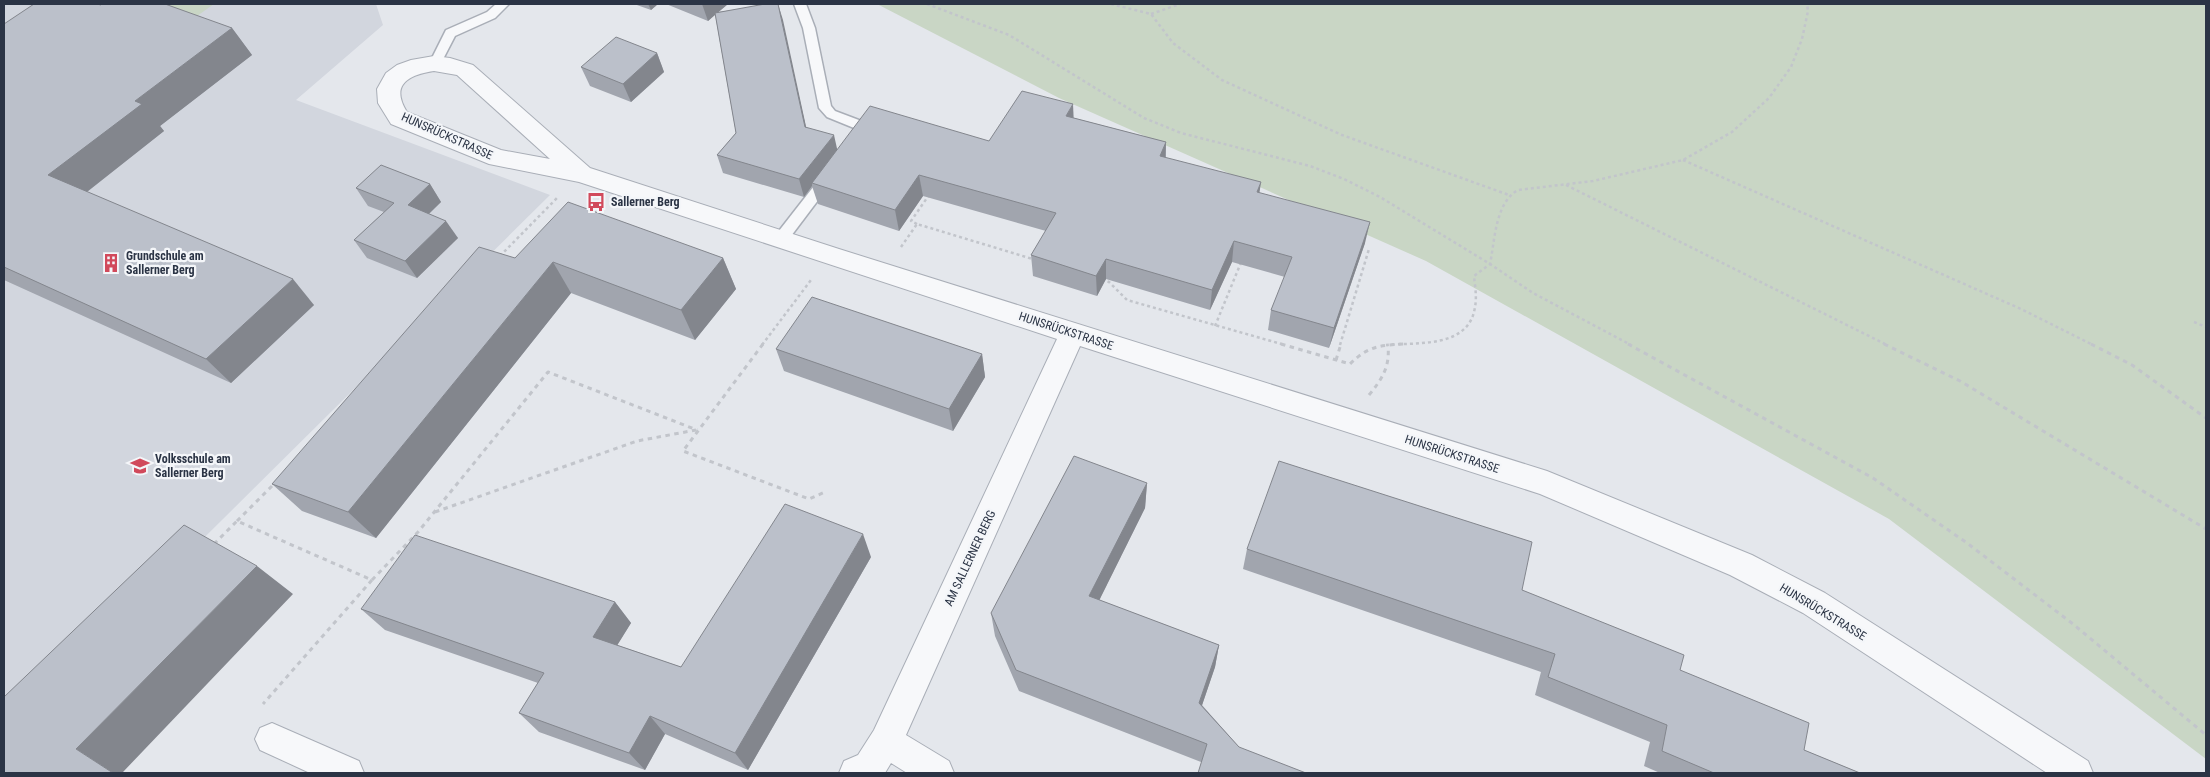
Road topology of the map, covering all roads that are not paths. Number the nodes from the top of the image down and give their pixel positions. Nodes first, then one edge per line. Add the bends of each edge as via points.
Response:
1 (503, 4) edge
2 (800, 4) edge
3 (436, 62) junction
4 (856, 142) edge
5 (832, 172) edge
6 (581, 174) junction
7 (780, 240) junction
8 (1073, 333) junction
9 (272, 739) dead end
10 (886, 741) junction
11 (347, 773) edge
12 (856, 773) edge
13 (937, 773) edge
14 (2076, 773) edge

1 - 3 lane via 491,15 450,33
2 - 4 lane via 809,28 825,108 831,114 867,128
3 - 6 street, HUNSRÜCKSTRASSE via 465,70
3 - 6 street, HUNSRÜCKSTRASSE via 412,67 397,75 389,91 390,107 400,118 497,158
5 - 7 lane
6 - 7 street, HUNSRÜCKSTRASSE
7 - 8 street, HUNSRÜCKSTRASSE
8 - 10 street, AM SALLERNER BERG
8 - 14 street, HUNSRÜCKSTRASSE via 1547,484 1741,566 1814,603
9 - 11 street
10 - 12 street, AM SALLERNER BERG via 870,767
10 - 13 street

